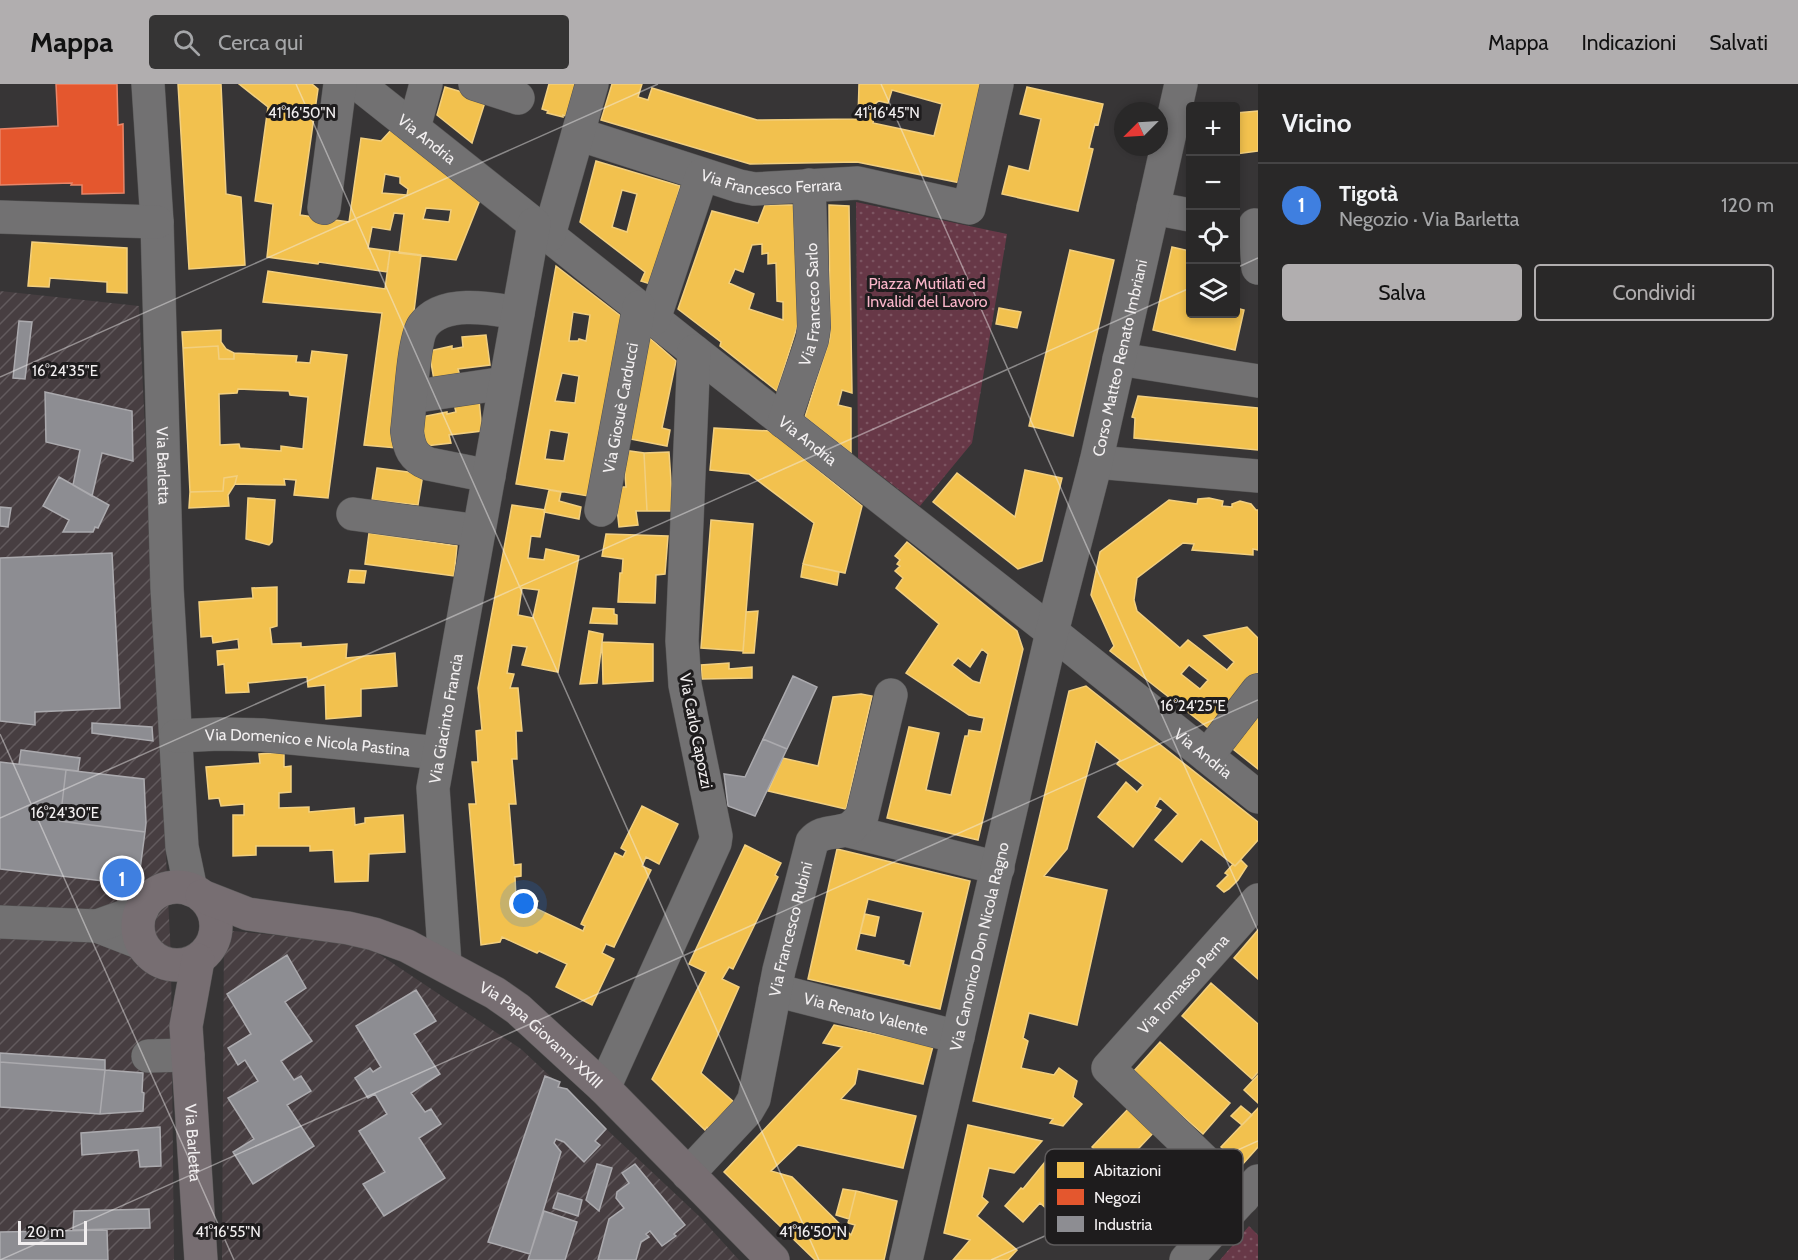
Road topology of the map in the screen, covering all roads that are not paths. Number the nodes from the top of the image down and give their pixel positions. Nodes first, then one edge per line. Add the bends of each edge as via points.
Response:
1 (148, 84) edge
2 (340, 84) edge
3 (358, 84) edge
4 (426, 84) edge
5 (475, 84) edge
6 (592, 84) edge
7 (997, 84) edge
8 (1178, 85) edge
9 (518, 98) dead end
10 (414, 128) junction
11 (578, 135) junction
12 (702, 175) junction
13 (809, 185) junction
14 (324, 208) dead end
15 (1153, 208) junction
16 (1186, 214) edge
17 (0, 217) edge
18 (158, 222) junction
19 (1250, 225) edge
20 (542, 229) junction
21 (1258, 268) edge
22 (518, 313) junction
23 (647, 313) junction
24 (694, 351) junction
25 (1119, 359) junction
26 (1258, 381) edge
27 (505, 383) junction
28 (411, 397) junction
29 (784, 422) junction
30 (1096, 462) junction
31 (489, 476) junction
32 (1258, 476) edge
33 (601, 510) dead end
34 (353, 514) dead end
35 (479, 531) junction
36 (1052, 632) junction
37 (1258, 690) edge
38 (891, 695) dead end
39 (176, 736) junction
40 (439, 753) junction
41 (1207, 756) junction
42 (1258, 797) edge
43 (844, 830) junction
44 (998, 868) junction
45 (186, 892) junction
46 (1258, 900) edge
47 (141, 910) junction
48 (248, 914) junction
49 (0, 922) edge
50 (97, 926) junction
51 (216, 929) junction
52 (141, 942) junction
53 (182, 962) junction
54 (446, 965) junction
55 (775, 990) junction
56 (958, 1037) junction
57 (187, 1041) junction
58 (148, 1056) dead end
59 (604, 1088) junction
60 (1194, 1149) edge
61 (688, 1173) junction
62 (1202, 1245) edge
63 (201, 1260) edge
64 (773, 1260) edge
65 (906, 1260) edge
66 (1186, 1260) edge

1 - 18 street, Via Barletta
2 - 14 street
3 - 10 street, Via Andria
4 - 10 street
5 - 9 street
6 - 11 street, Via Giacinto Francia
7 - 13 street, Via Francesco Ferrara via 969,208 858,183
8 - 15 street, Corso Matteo Renato Imbriani
10 - 20 street, Via Andria
11 - 12 street, Via Francesco Ferrara
11 - 20 street, Via Giacinto Francia
12 - 13 street, Via Francesco Ferrara via 754,189
12 - 23 street, Via Giosuè Carducci
13 - 29 street, Via Franceco Sarlo via 814,327
15 - 16 street
15 - 25 street, Corso Matteo Renato Imbriani
17 - 18 street
18 - 39 street, Via Barletta via 167,576
19 - 21 street
20 - 22 street, Via Giacinto Francia
20 - 23 street, Via Andria
22 - 27 street, Via Giacinto Francia
22 - 28 street via 468,308 433,316 419,333
23 - 24 street, Via Andria
23 - 33 street, Via Giosuè Carducci
24 - 29 street, Via Andria
24 - 59 street, Via Carlo Capozzi via 682,651 685,685 716,836
25 - 26 street
25 - 30 street, Corso Matteo Renato Imbriani
27 - 28 street
27 - 31 street, Via Giacinto Francia
28 - 31 street via 407,431 409,445 420,461
29 - 36 street, Via Andria
30 - 32 street
30 - 36 street, Corso Matteo Renato Imbriani
31 - 35 street, Via Giacinto Francia
34 - 35 street
35 - 40 street, Via Giacinto Francia
36 - 41 street, Via Andria
36 - 44 street, Via Canonico Don Nicola Ragno
37 - 41 street
38 - 43 street via 862,816
39 - 40 street, Via Domenico e Nicola Pastina via 262,735
39 - 45 street, Via Barletta
40 - 54 street, Via Giacinto Francia via 433,788
41 - 42 street, Via Andria
43 - 44 street
43 - 55 street, Via Francesco Rubini via 824,833 812,842
44 - 56 street, Via Canonico Don Nicola Ragno
45 - 47 main road via 156,893
45 - 48 main road, Via Papa Giovanni XXIII
45 - 51 main road, Via Barletta via 210,905
46 - 60 street, Via Tomasso Perna via 1108,1068
47 - 50 street
47 - 52 main road
48 - 51 main road
48 - 54 main road, Via Papa Giovanni XXIII via 374,934
49 - 50 street
50 - 52 street
51 - 53 main road via 207,952
52 - 53 main road via 156,959
53 - 57 main road, Via Barletta
54 - 59 main road, Via Papa Giovanni XXIII via 518,1009
55 - 56 street, Via Renato Valente
55 - 61 street, Via Francesco Rubini via 754,1099
56 - 65 street, Via Canonico Don Nicola Ragno
57 - 58 street
57 - 63 main road, Via Barletta
59 - 61 main road, Via Papa Giovanni XXIII
61 - 64 main road, Via Papa Giovanni XXIII
62 - 66 street

